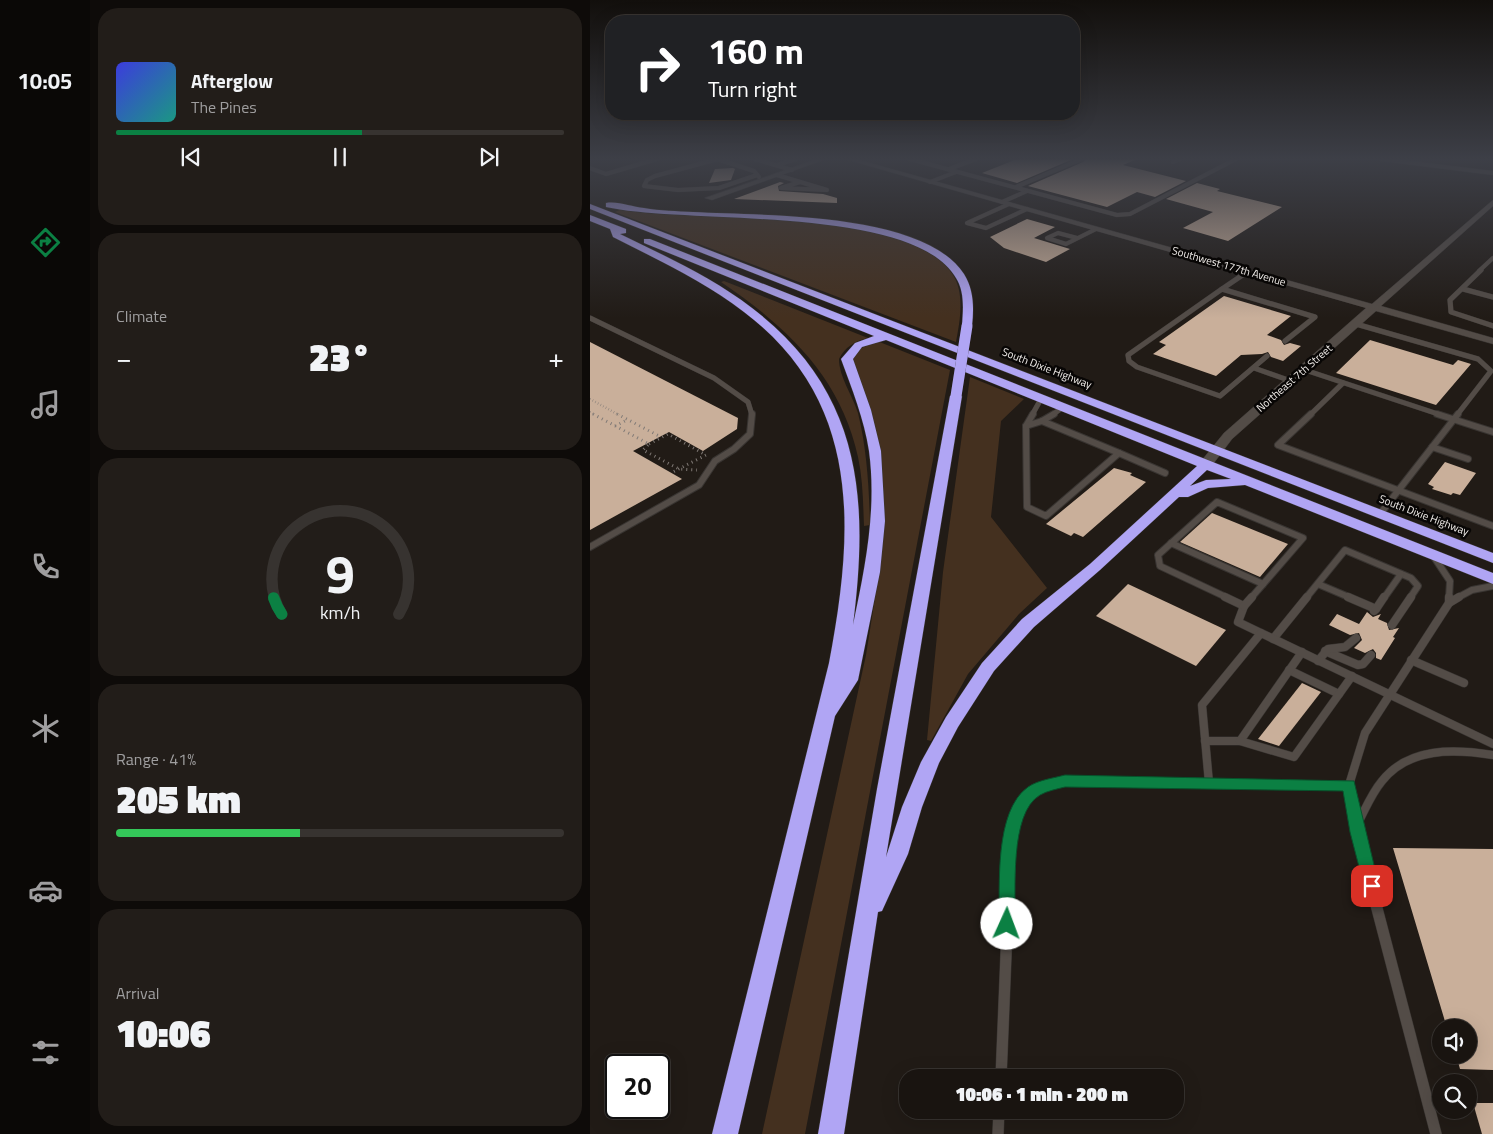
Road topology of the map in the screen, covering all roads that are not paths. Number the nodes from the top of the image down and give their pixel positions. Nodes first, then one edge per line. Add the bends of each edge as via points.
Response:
1 (605, 212) edge
2 (645, 212) edge
3 (988, 212) edge
4 (1021, 212) edge
5 (1038, 212) edge
6 (1106, 212) edge
7 (1134, 212) edge
8 (1482, 212) edge
9 (590, 218) edge
10 (614, 228) junction
11 (1096, 228) junction
12 (1077, 238) junction
13 (1493, 258) edge
14 (1487, 264) junction
15 (1493, 266) edge
16 (1247, 272) junction
17 (1222, 289) junction
18 (1463, 289) junction
19 (1236, 293) junction
20 (1493, 297) edge
21 (1230, 298) dead end
22 (1256, 299) junction
23 (1250, 304) dead end
24 (1280, 306) junction
25 (1374, 308) junction
26 (1274, 311) dead end
27 (590, 318) edge
28 (1356, 324) junction
29 (1493, 326) edge
30 (886, 337) junction
31 (1285, 341) dead end
32 (1493, 341) edge
33 (946, 345) junction
34 (1267, 356) dead end
35 (1254, 368) junction
36 (1304, 370) junction
37 (1291, 381) junction
38 (1343, 383) junction
39 (1041, 399) junction
40 (1062, 408) junction
41 (1454, 419) junction
42 (1042, 421) junction
43 (1026, 426) junction
44 (1493, 432) edge
45 (1432, 447) junction
46 (1217, 451) junction
47 (1119, 453) junction
48 (1468, 459) dead end
49 (1205, 465) junction
50 (1165, 474) dead end
51 (1249, 483) junction
52 (1398, 490) junction
53 (1167, 502) junction
54 (1380, 514) junction
55 (1493, 526) edge
56 (1171, 543) junction
57 (590, 547) edge
58 (1432, 555) junction
59 (1493, 558) edge
60 (1401, 574) junction
61 (1493, 579) edge
62 (1263, 584) junction
63 (1318, 584) junction
64 (1493, 586) edge
65 (1449, 603) junction
66 (1244, 606) junction
67 (1392, 625) dead end
68 (1262, 634) junction
69 (1356, 638) dead end
70 (1272, 639) junction
71 (1325, 651) junction
72 (1302, 652) junction
73 (1371, 655) dead end
74 (1318, 660) junction
75 (1411, 660) junction
76 (1289, 670) junction
77 (1352, 676) junction
78 (1464, 683) dead end
79 (1339, 694) junction
80 (1390, 694) junction
81 (824, 723) junction
82 (1205, 741) junction
83 (1240, 741) junction
84 (1493, 744) edge
85 (1493, 755) edge
86 (1209, 783) junction
87 (1349, 785) junction
88 (1356, 825) junction
89 (867, 919) junction
90 (1001, 1069) edge
91 (999, 1119) edge
92 (725, 1134) edge
93 (831, 1134) edge
94 (998, 1134) edge
95 (1436, 1134) edge

1 - 33 highway, South Dixie Highway
2 - 89 highway, bridge via 827,223 873,229 901,237 940,255 959,274 967,293 966,326 956,396
3 - 4 lane via 967,223 986,228
5 - 11 main road, Southwest 177th Avenue
6 - 7 lane via 1117,215
8 - 25 main road, Northeast 7th Street
9 - 10 highway
10 - 30 highway
10 - 81 highway via 616,235 711,285 760,319 803,364 838,428 850,482 852,548 843,627
11 - 12 lane
11 - 16 main road, Southwest 177th Avenue
12 - 12 lane via 1066,244 1047,238 1058,232
13 - 14 lane
14 - 15 lane
14 - 18 lane
16 - 17 lane
16 - 25 main road, Southwest 177th Avenue
17 - 19 lane
17 - 35 lane via 1128,354 1129,361 1137,367 1220,396
18 - 20 lane
18 - 29 lane via 1450,300 1450,312
19 - 21 lane
19 - 22 lane
22 - 23 lane
22 - 24 lane
24 - 26 lane
24 - 31 lane via 1315,316
25 - 28 main road, Northeast 7th Street
25 - 32 main road, Southwest 177th Avenue
27 - 57 lane via 714,378 748,402 753,418 750,434 715,461 699,485
28 - 36 main road, Northeast 7th Street
28 - 41 lane via 1478,359 1491,371
30 - 33 highway via 911,337
30 - 39 highway
30 - 81 highway via 858,345 850,351 847,359 875,451 878,521 871,580 849,680
33 - 46 highway, South Dixie Highway
34 - 35 lane
35 - 37 lane
36 - 37 main road, Northeast 7th Street
36 - 38 lane
37 - 46 main road, Northeast 7th Street via 1228,436
38 - 41 lane
38 - 52 lane via 1278,445
39 - 40 highway
39 - 43 lane
40 - 42 lane
40 - 49 highway
41 - 44 lane
41 - 45 lane
42 - 43 lane
42 - 47 lane
43 - 47 lane via 1027,507 1046,516
45 - 48 lane
45 - 52 lane
46 - 49 main road, Northeast 7th Street
46 - 54 highway, South Dixie Highway
47 - 50 lane
49 - 51 highway
49 - 53 highway
51 - 53 highway via 1206,484
51 - 58 highway
52 - 54 lane
52 - 55 lane
53 - 89 highway via 1028,624 976,684 930,762 898,854
54 - 59 highway, South Dixie Highway
56 - 62 lane
56 - 62 lane via 1217,502 1304,538
56 - 66 lane via 1158,555 1160,566
58 - 61 highway
58 - 65 lane via 1450,581
60 - 63 lane via 1345,550
60 - 63 lane via 1375,610
60 - 67 lane via 1414,580 1418,586
62 - 66 lane
63 - 70 lane
64 - 65 lane via 1472,590
65 - 75 lane
66 - 68 lane via 1238,622
68 - 70 lane
68 - 82 lane via 1202,706
69 - 71 lane via 1345,647
70 - 72 lane
71 - 73 lane via 1358,665
71 - 74 lane
72 - 74 lane
72 - 76 lane
74 - 77 lane
75 - 78 lane
75 - 80 lane
76 - 79 lane
76 - 83 lane
77 - 79 lane
77 - 80 lane
79 - 83 lane via 1294,757
80 - 84 lane
80 - 87 lane via 1365,733
81 - 92 highway
82 - 83 lane
82 - 86 lane
85 - 88 lane via 1447,751 1407,762 1392,770
86 - 87 lane
86 - 90 lane via 1065,781 1044,786 1026,798 1014,820 1010,836
87 - 88 lane
88 - 95 lane
89 - 93 highway
91 - 94 lane

